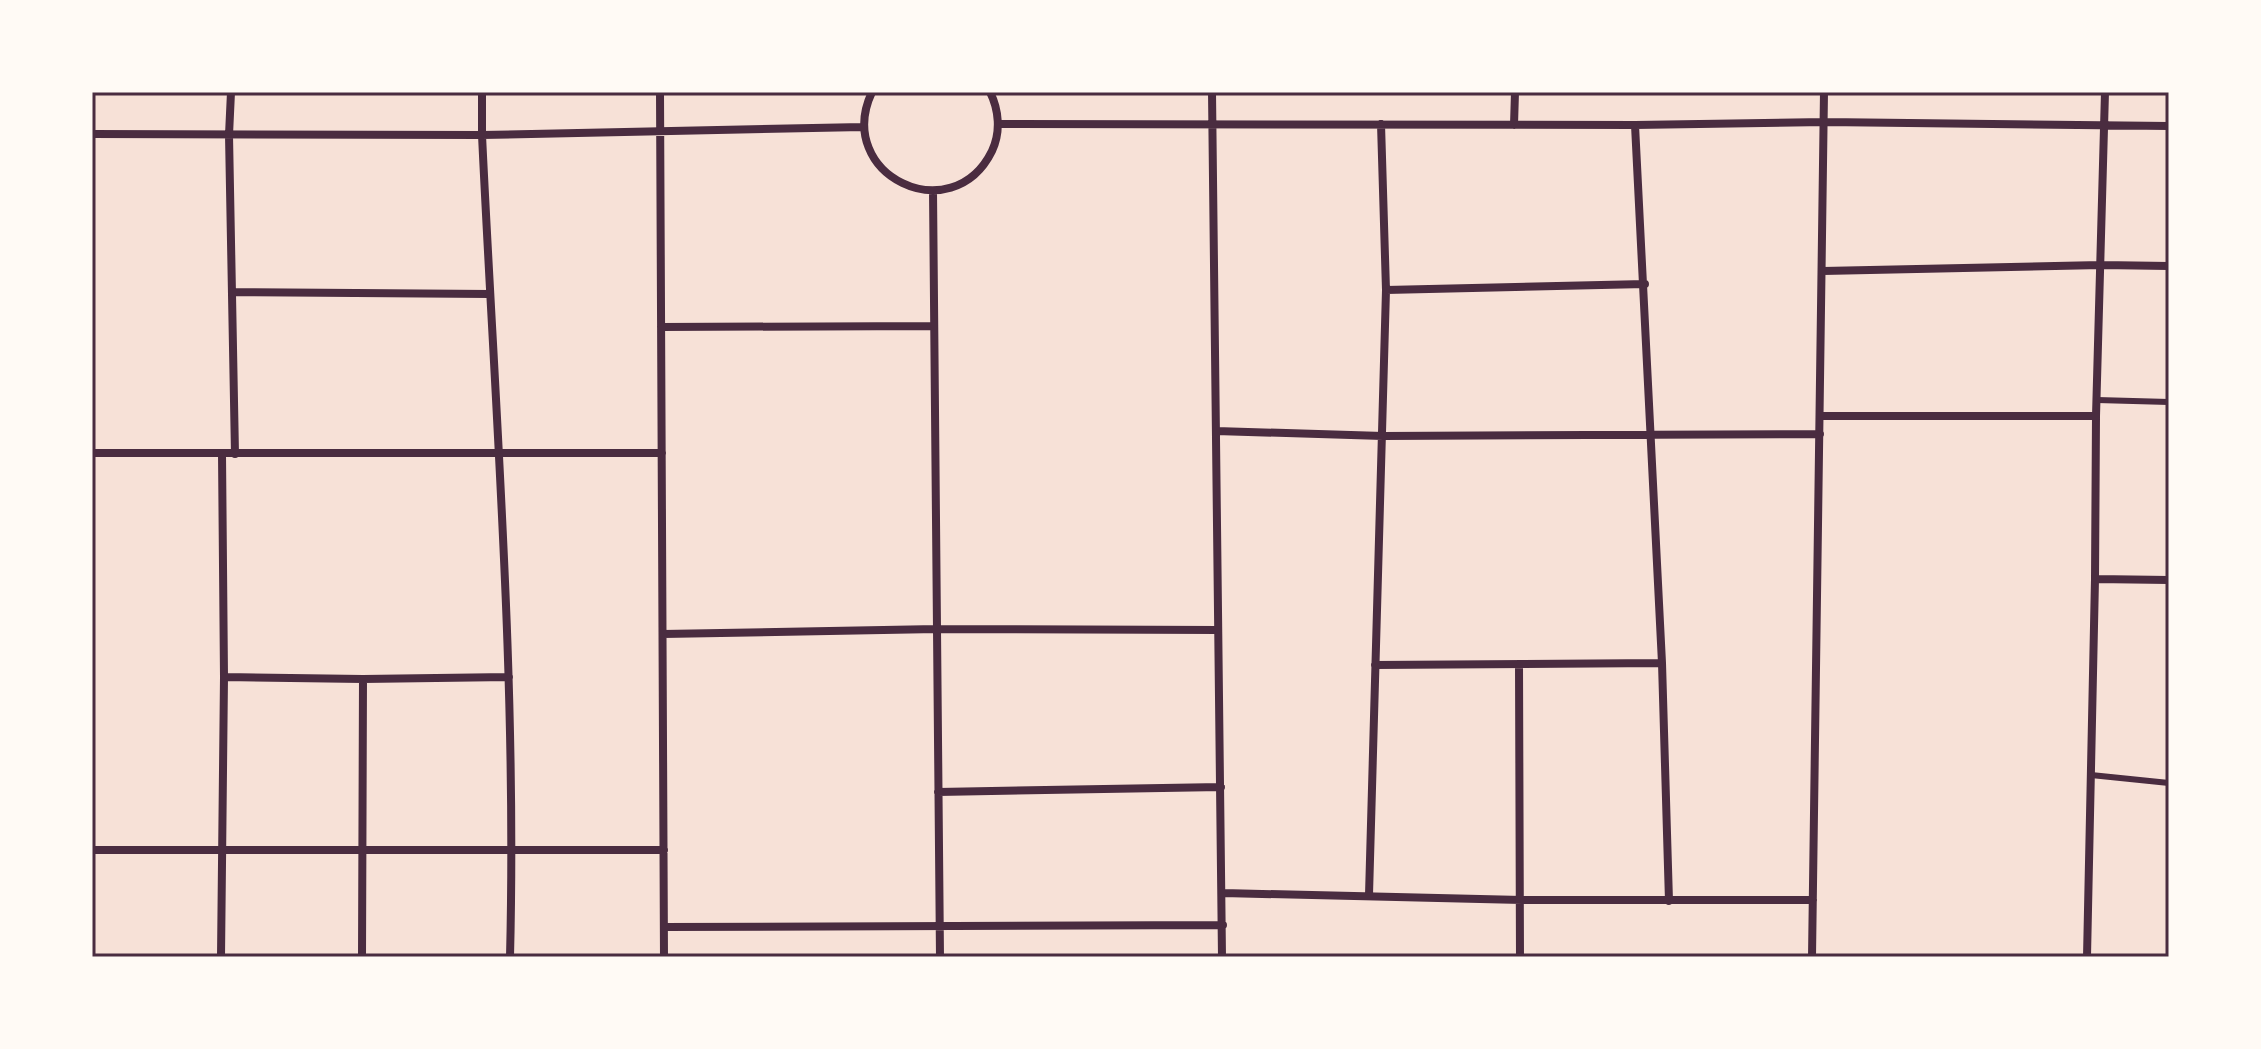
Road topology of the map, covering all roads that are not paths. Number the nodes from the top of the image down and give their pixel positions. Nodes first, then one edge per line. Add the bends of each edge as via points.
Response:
1 (231, 92) edge
2 (482, 92) edge
3 (660, 92) edge
4 (872, 92) edge
5 (990, 92) edge
6 (1212, 92) edge
7 (1515, 92) edge
8 (1824, 92) edge
9 (2105, 92) edge
10 (1825, 122) junction
11 (999, 124) junction
12 (1211, 124) junction
13 (1381, 124) junction
14 (1514, 125) junction
15 (1635, 125) junction
16 (2104, 126) junction
17 (2169, 126) edge
18 (863, 127) junction
19 (660, 132) junction
20 (92, 134) edge
21 (229, 135) junction
22 (482, 135) junction
23 (933, 191) junction
24 (2101, 265) junction
25 (2169, 266) edge
26 (1823, 271) junction
27 (1645, 284) junction
28 (1386, 290) junction
29 (233, 292) junction
30 (490, 294) junction
31 (934, 326) junction
32 (661, 327) junction
33 (2097, 400) junction
34 (2169, 402) edge
35 (1820, 416) junction
36 (2096, 416) junction
37 (1216, 431) junction
38 (1650, 434) junction
39 (1820, 434) junction
40 (1383, 436) junction
41 (92, 453) edge
42 (500, 453) junction
43 (662, 453) junction
44 (222, 454) junction
45 (235, 454) junction
46 (2095, 579) junction
47 (2169, 580) edge
48 (937, 629) junction
49 (1218, 630) junction
50 (663, 634) junction
51 (1662, 663) junction
52 (1519, 664) junction
53 (1375, 665) junction
54 (224, 677) junction
55 (509, 677) junction
56 (363, 679) junction
57 (2091, 775) junction
58 (2169, 783) edge
59 (1221, 787) junction
60 (938, 792) junction
61 (92, 850) edge
62 (513, 850) junction
63 (664, 850) junction
64 (221, 851) junction
65 (364, 851) junction
66 (1223, 893) junction
67 (1369, 895) junction
68 (1522, 900) junction
69 (1813, 900) junction
70 (1669, 901) junction
71 (939, 925) junction
72 (1223, 925) junction
73 (664, 927) junction
74 (221, 957) edge
75 (362, 957) edge
76 (510, 957) edge
77 (664, 957) edge
78 (940, 957) edge
79 (1222, 957) edge
80 (1520, 957) edge
81 (1812, 957) edge
82 (2087, 957) edge

1 - 21 street
2 - 22 street
3 - 19 street
4 - 18 street
5 - 11 street
6 - 12 street
7 - 14 street
8 - 10 street
9 - 16 street
10 - 15 street
10 - 16 street
10 - 26 street
11 - 12 street
11 - 23 street via 986,163 954,187
12 - 13 street
12 - 37 street
13 - 14 street
13 - 28 street
14 - 15 street
15 - 27 street
16 - 17 street
16 - 24 street
18 - 19 street
18 - 23 street via 878,166 912,188
19 - 22 street
19 - 32 street
20 - 21 street
21 - 22 street
21 - 29 street
22 - 30 street
23 - 31 street
24 - 25 street
24 - 26 street
24 - 33 street
26 - 35 street
27 - 28 street
27 - 38 street
28 - 40 street
29 - 30 street
29 - 45 street
30 - 42 street
31 - 32 street
31 - 48 street
32 - 43 street
33 - 34 lane
33 - 36 street
35 - 36 street
35 - 39 street
36 - 46 street
37 - 40 street
37 - 49 street
38 - 39 street
38 - 40 street
38 - 51 street
39 - 69 street
40 - 53 street
41 - 44 street
42 - 43 street
42 - 45 street
42 - 55 street
43 - 50 street
44 - 45 street
44 - 54 street
46 - 47 street
46 - 57 street
48 - 49 street
48 - 50 street
48 - 60 street
49 - 59 street
50 - 63 street
51 - 52 street
51 - 70 street
52 - 53 street
52 - 68 street
53 - 67 street
54 - 56 street
54 - 64 street
55 - 56 street
55 - 62 street
56 - 65 street
57 - 58 lane
57 - 82 street
59 - 60 street
59 - 66 street
60 - 71 street
61 - 64 street
62 - 63 street
62 - 65 street
62 - 76 street
63 - 73 street
64 - 65 street
64 - 74 street
65 - 75 street
66 - 67 street
66 - 72 street
67 - 68 street
68 - 70 street
68 - 80 street
69 - 70 street
69 - 81 street
71 - 72 street
71 - 73 street
71 - 78 street
72 - 79 street
73 - 77 street

